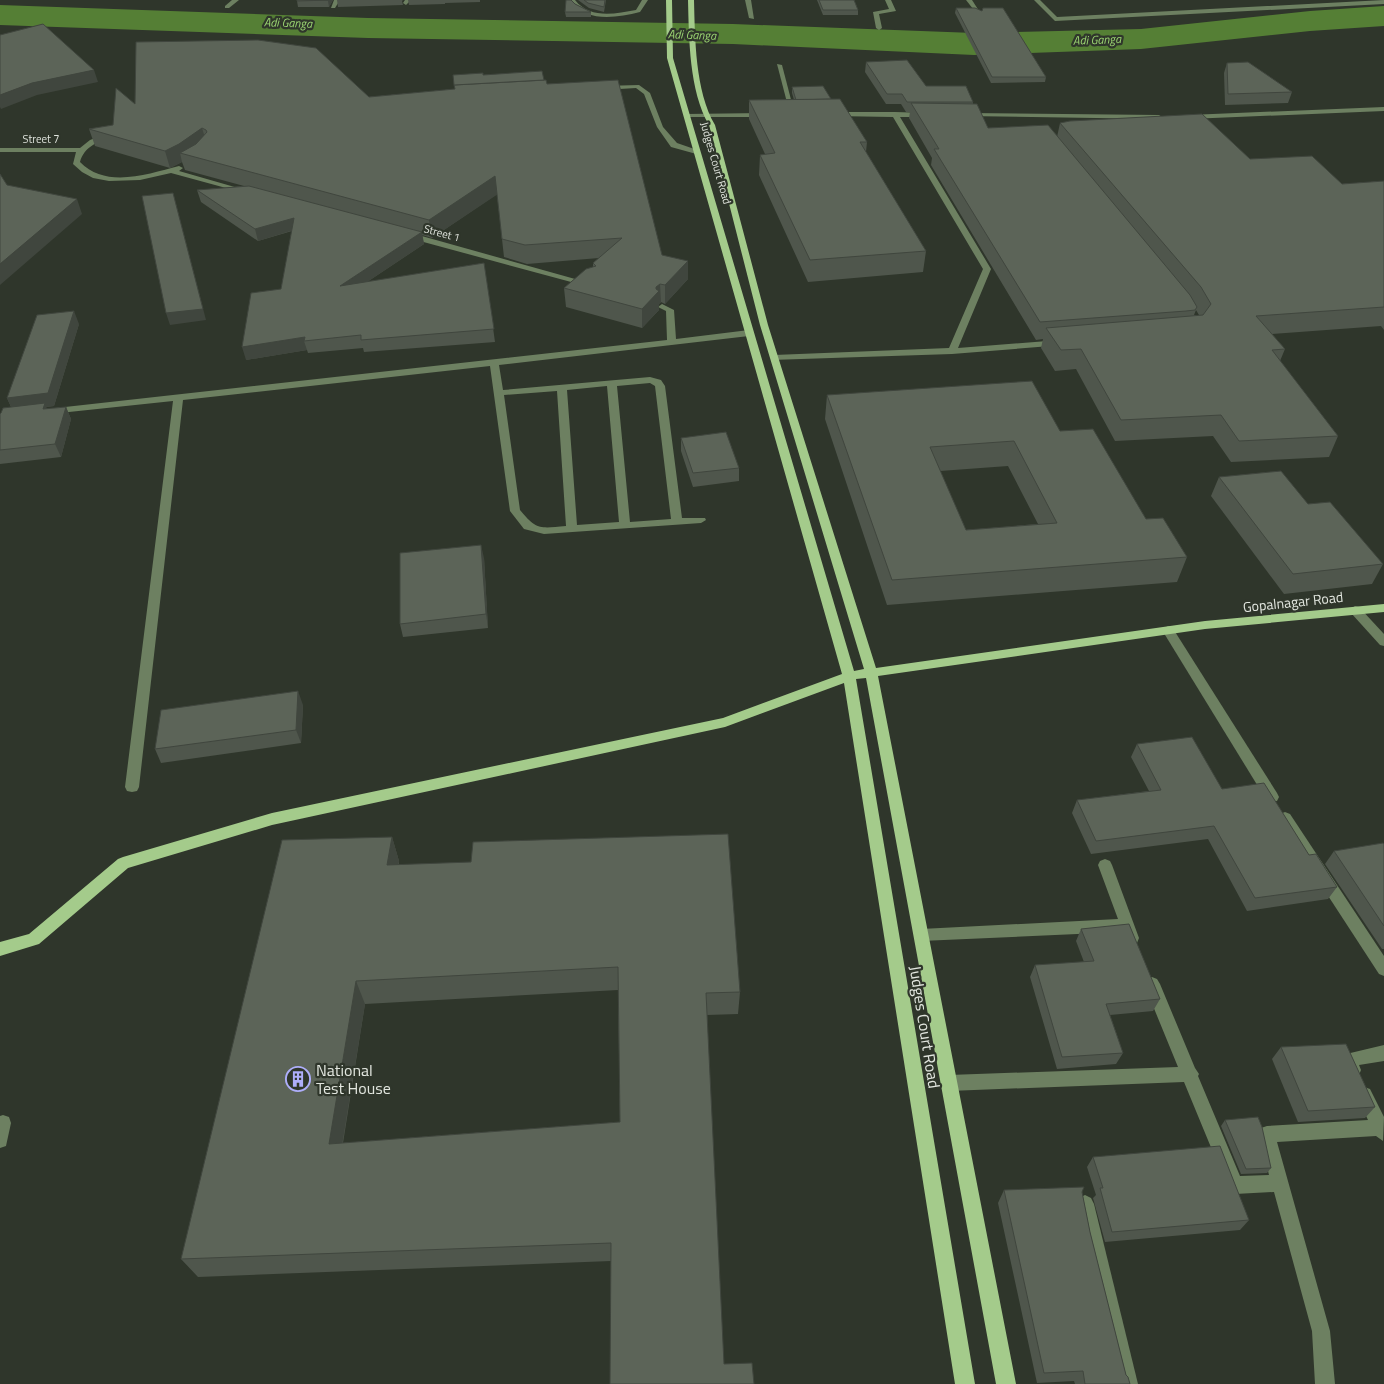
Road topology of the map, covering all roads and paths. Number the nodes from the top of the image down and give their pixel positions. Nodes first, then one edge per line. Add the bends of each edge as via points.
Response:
1 (236, 0) edge
2 (337, 0) edge
3 (572, 0) edge
4 (645, 0) edge
5 (669, 0) edge
6 (691, 0) edge
7 (748, 0) edge
8 (888, 0) edge
9 (969, 0) edge
10 (1037, 0) edge
11 (1313, 0) edge
12 (1384, 2) edge
13 (1319, 5) junction
14 (227, 7) dead end
15 (333, 7) dead end
16 (979, 13) edge
17 (752, 18) dead end
18 (879, 28) dead end
19 (779, 65) dead end
20 (599, 88) edge
21 (1384, 109) edge
22 (773, 114) edge
23 (783, 114) edge
24 (793, 114) junction
25 (802, 114) edge
26 (829, 114) edge
27 (895, 114) junction
28 (933, 115) edge
29 (962, 115) edge
30 (686, 116) junction
31 (1030, 116) junction
32 (1164, 117) edge
33 (1183, 117) edge
34 (709, 120) junction
35 (1037, 123) dead end
36 (113, 133) edge
37 (0, 150) edge
38 (82, 150) junction
39 (697, 153) junction
40 (184, 166) edge
41 (172, 171) junction
42 (257, 194) edge
43 (400, 233) edge
44 (591, 284) edge
45 (662, 307) edge
46 (749, 333) junction
47 (672, 341) junction
48 (1071, 342) edge
49 (952, 351) junction
50 (774, 358) junction
51 (494, 362) junction
52 (612, 384) junction
53 (562, 388) junction
54 (498, 393) junction
55 (178, 398) junction
56 (40, 412) edge
57 (701, 520) dead end
58 (677, 522) junction
59 (625, 525) junction
60 (572, 529) junction
61 (1384, 608) edge
62 (1355, 610) junction
63 (1168, 630) junction
64 (1384, 642) edge
65 (871, 673) junction
66 (849, 676) junction
67 (132, 787) dead end
68 (1104, 865) dead end
69 (1126, 925) junction
70 (921, 935) junction
71 (0, 950) edge
72 (1138, 951) edge
73 (1145, 968) edge
74 (1384, 969) edge
75 (1384, 1053) edge
76 (1191, 1074) junction
77 (949, 1083) junction
78 (3, 1122) dead end
79 (1382, 1132) edge
80 (0, 1140) edge
81 (1280, 1182) junction
82 (1085, 1204) edge
83 (965, 1384) edge
84 (1006, 1384) edge
85 (1128, 1384) edge
86 (1325, 1384) edge

1 - 14 street
2 - 15 street
3 - 4 street via 577,9 591,15 638,11
5 - 30 main road, Judges Court Road via 670,58
6 - 34 main road, Judges Court Road via 693,58
7 - 17 street
8 - 18 street via 893,11 876,12
9 - 16 street
10 - 13 street via 1055,19
11 - 13 street
12 - 13 street
19 - 24 street
20 - 39 street via 637,86 648,93 660,127 674,145
21 - 33 street
22 - 34 street
23 - 24 street
24 - 25 street
26 - 27 street
27 - 28 street
27 - 49 street via 987,269
29 - 31 street
30 - 34 street
30 - 39 main road, Judges Court Road
31 - 32 street
31 - 35 street
34 - 50 main road, Judges Court Road
36 - 38 street
37 - 38 street, Street 7
38 - 41 street via 76,162 86,173 96,176 140,178
39 - 46 main road, Judges Court Road
40 - 41 street
41 - 42 street
43 - 44 street, Street 1
45 - 47 street via 670,310
46 - 47 street
46 - 66 main road, Judges Court Road
47 - 51 street
48 - 49 street
49 - 50 street
50 - 65 main road, Judges Court Road
51 - 54 street
51 - 55 street
52 - 53 street
52 - 58 street via 650,380 660,386
52 - 59 street
53 - 54 street
53 - 60 street
54 - 60 street via 515,511 528,527 544,531
55 - 56 street
55 - 67 street
57 - 58 street
58 - 59 street
59 - 60 street
61 - 62 main road, Gopalnagar Road
62 - 63 main road, Gopalnagar Road
62 - 64 street
63 - 65 main road, Gopalnagar Road
63 - 74 street
65 - 66 main road, Gopalnagar Road
65 - 70 main road, Judges Court Road
66 - 71 main road, Gopalnagar Road via 725,722 272,819 123,863 34,939
66 - 83 main road, Judges Court Road
68 - 69 street
69 - 70 street
69 - 72 street
70 - 77 main road, Judges Court Road
73 - 76 street
75 - 79 street via 1348,1060
76 - 77 street
76 - 81 street via 1235,1185
77 - 84 main road, Judges Court Road
78 - 80 street
79 - 81 street via 1267,1134
81 - 86 street via 1321,1332
82 - 85 street

